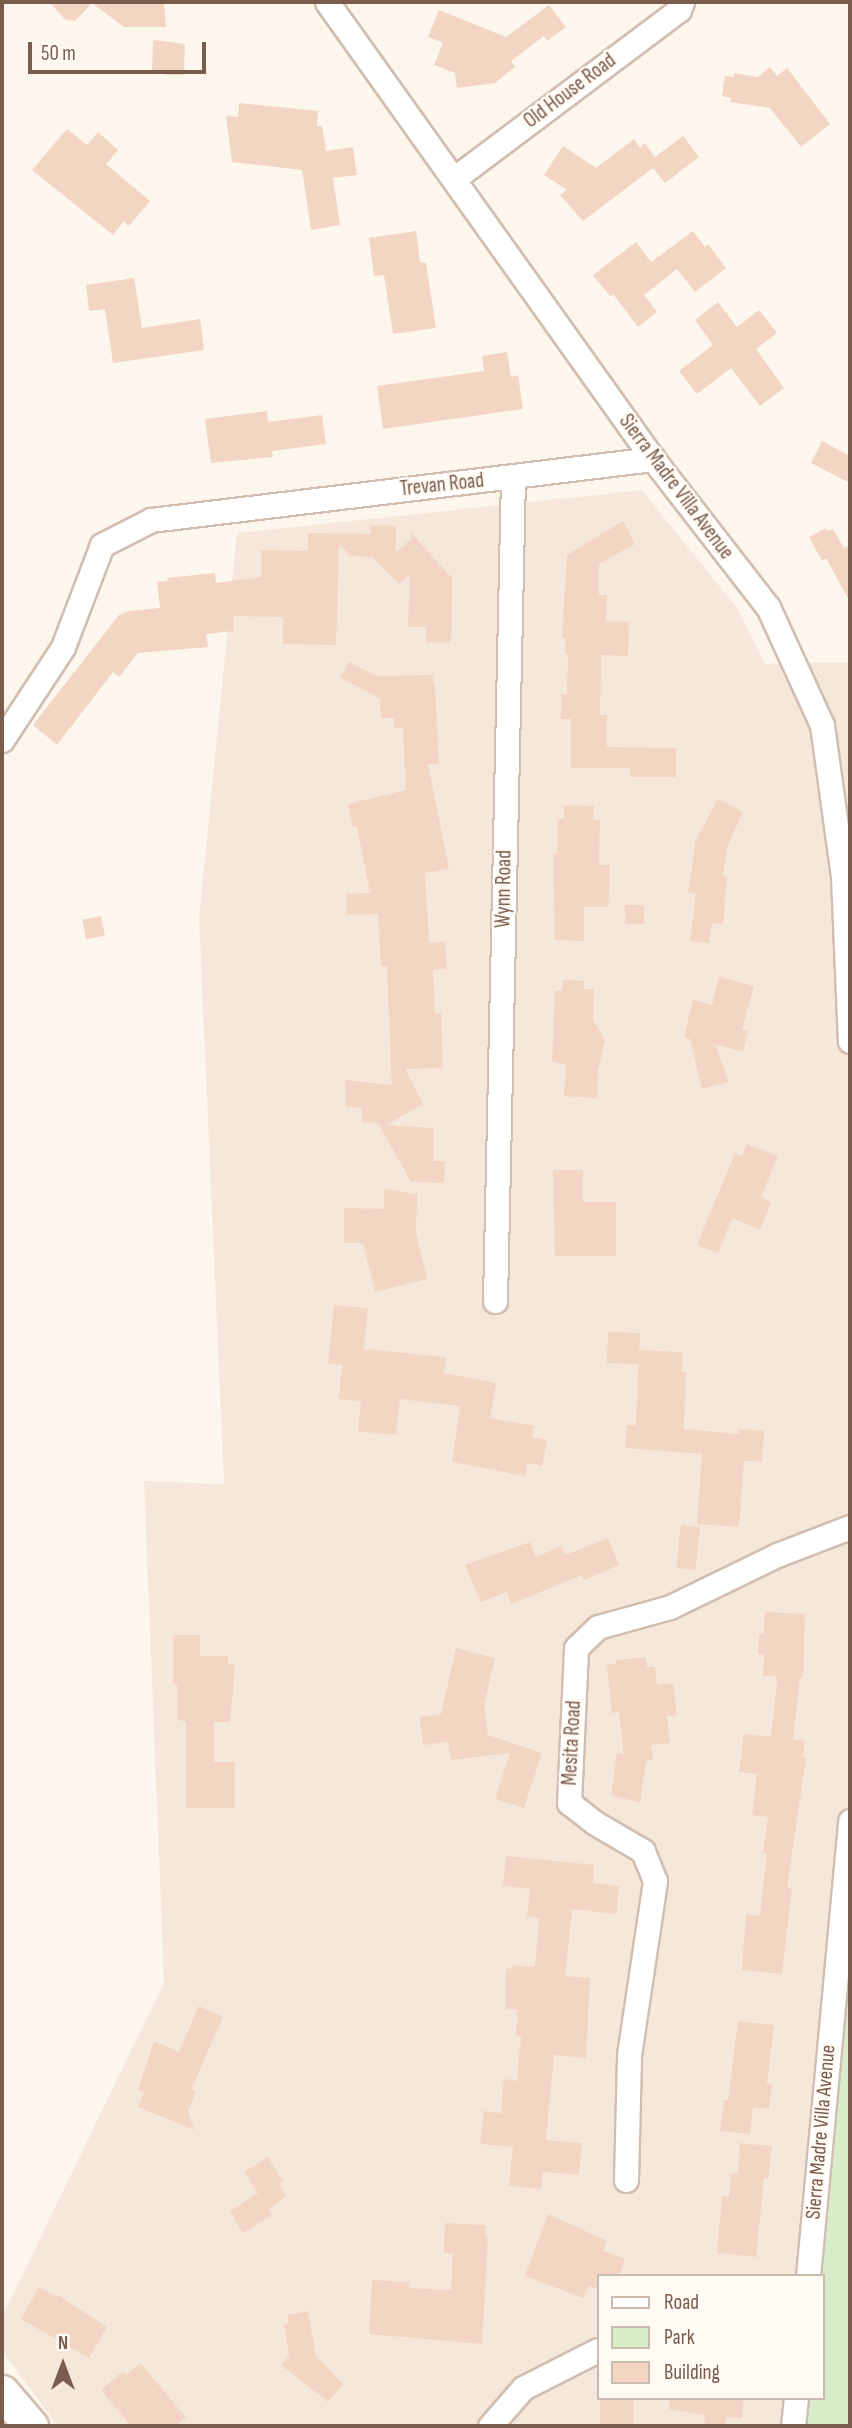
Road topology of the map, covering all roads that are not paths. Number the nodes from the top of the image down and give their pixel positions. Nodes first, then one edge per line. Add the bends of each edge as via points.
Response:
1 (327, 2) edge
2 (682, 2) edge
3 (455, 178) junction
4 (653, 459) junction
5 (513, 477) junction
6 (2, 740) edge
7 (850, 1041) edge
8 (495, 1301) dead end
9 (850, 1527) edge
10 (850, 1821) edge
11 (626, 2180) dead end
12 (808, 2274) edge
13 (596, 2351) edge
14 (2, 2392) edge
15 (796, 2400) edge
16 (30, 2426) edge
17 (490, 2426) edge
18 (793, 2426) edge

1 - 3 street, Sierra Madre Villa Avenue
2 - 3 street, Old House Road via 679,10
3 - 4 street, Sierra Madre Villa Avenue
4 - 5 street, Trevan Road
4 - 7 street, Sierra Madre Villa Avenue via 768,607 822,725 844,876
5 - 6 street, Trevan Road via 150,520 102,545 63,647
5 - 8 street, Wynn Road
9 - 11 street, Mesita Road via 777,1555 670,1607 598,1627 576,1648 569,1803 643,1851 655,1881 629,2055
10 - 12 street, Sierra Madre Villa Avenue
13 - 17 street via 523,2388
14 - 16 main road
15 - 18 street

